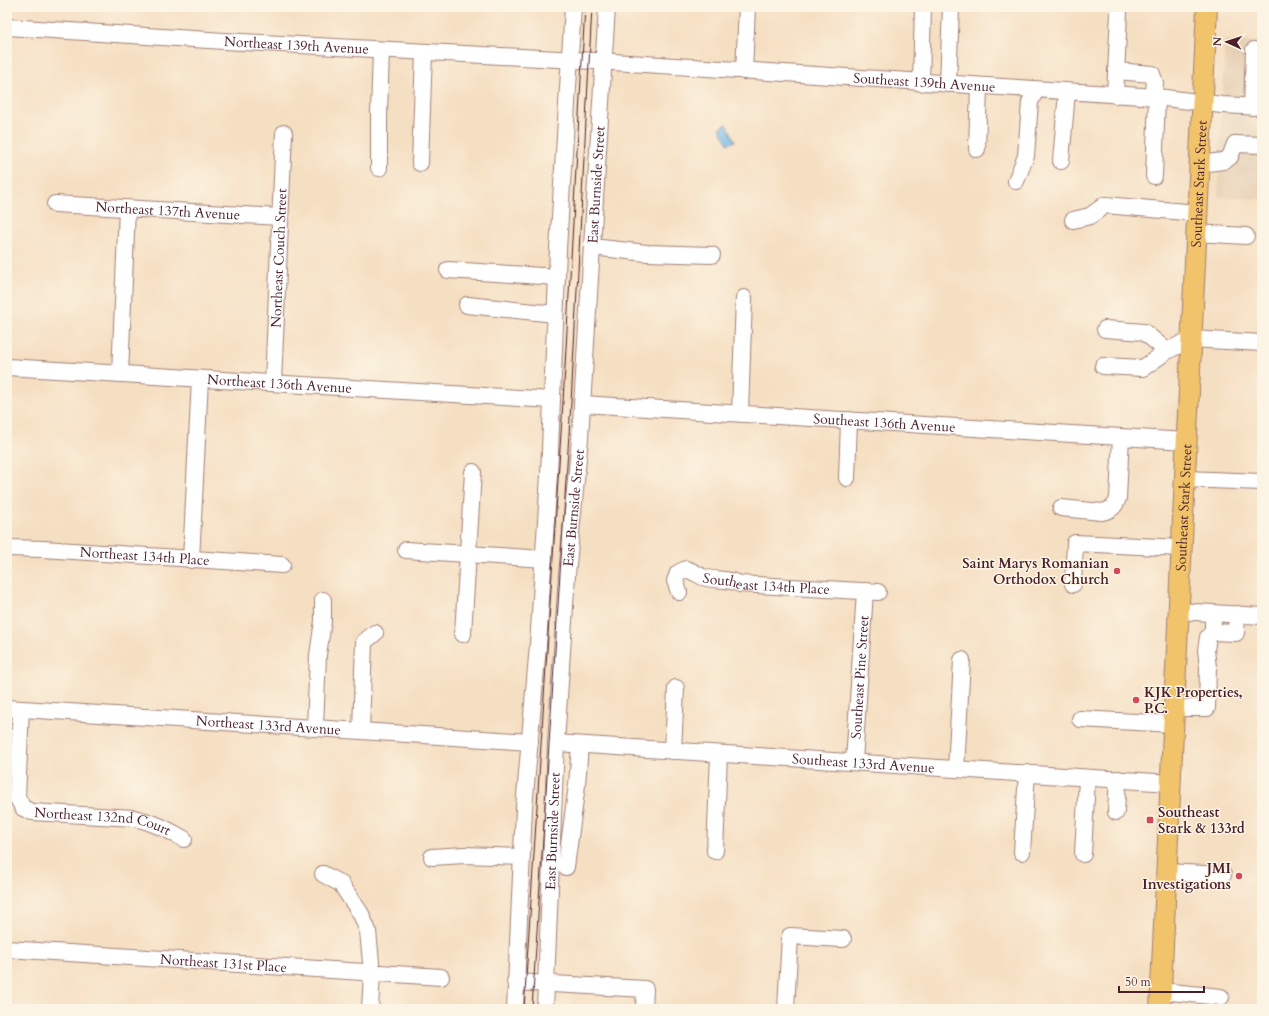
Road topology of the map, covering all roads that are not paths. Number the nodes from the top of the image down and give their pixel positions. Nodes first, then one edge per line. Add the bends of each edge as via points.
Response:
1 (573, 7) edge
2 (607, 7) edge
3 (747, 7) edge
4 (923, 7) edge
5 (951, 7) edge
6 (1207, 7) edge
7 (1119, 12) dead end
8 (7, 27) edge
9 (381, 50) junction
10 (1254, 50) dead end
11 (424, 53) junction
12 (569, 60) junction
13 (586, 61) joint
14 (603, 62) junction
15 (744, 71) junction
16 (1116, 71) junction
17 (921, 83) junction
18 (948, 84) junction
19 (980, 86) junction
20 (1036, 90) junction
21 (1067, 92) junction
22 (1115, 95) junction
23 (1155, 97) junction
24 (1203, 102) junction
25 (1257, 107) edge
26 (284, 133) dead end
27 (1262, 145) edge
28 (977, 149) dead end
29 (1061, 161) dead end
30 (420, 162) dead end
31 (1200, 164) junction
32 (380, 168) dead end
33 (1154, 176) dead end
34 (1016, 181) dead end
35 (54, 204) dead end
36 (127, 209) junction
37 (1197, 214) junction
38 (280, 216) junction
39 (1073, 220) dead end
40 (1196, 233) junction
41 (1246, 236) dead end
42 (592, 247) junction
43 (712, 255) dead end
44 (448, 270) dead end
45 (556, 277) junction
46 (744, 298) dead end
47 (467, 304) dead end
48 (555, 314) junction
49 (1105, 329) dead end
50 (1191, 339) junction
51 (1262, 343) edge
52 (1168, 351) junction
53 (1103, 366) dead end
54 (7, 367) edge
55 (120, 374) junction
56 (200, 379) junction
57 (273, 383) junction
58 (552, 400) junction
59 (582, 404) junction
60 (740, 413) junction
61 (849, 420) junction
62 (1121, 437) junction
63 (1186, 441) junction
64 (472, 472) dead end
65 (847, 478) dead end
66 (1185, 479) junction
67 (1262, 482) edge
68 (1061, 508) dead end
69 (7, 548) edge
70 (1181, 548) junction
71 (406, 550) dead end
72 (468, 554) junction
73 (544, 559) junction
74 (191, 560) junction
75 (282, 565) dead end
76 (1073, 584) dead end
77 (679, 592) dead end
78 (872, 592) joint
79 (323, 600) dead end
80 (1178, 611) junction
81 (1214, 613) junction
82 (1237, 614) junction
83 (1262, 616) edge
84 (1213, 632) junction
85 (375, 633) dead end
86 (463, 634) dead end
87 (962, 660) dead end
88 (676, 688) dead end
89 (14, 709) edge
90 (1173, 716) junction
91 (1080, 719) dead end
92 (315, 728) junction
93 (361, 731) junction
94 (530, 742) junction
95 (556, 743) junction
96 (580, 745) junction
97 (674, 751) junction
98 (719, 754) junction
99 (854, 762) junction
100 (956, 769) junction
101 (1027, 773) junction
102 (1087, 778) junction
103 (1118, 779) junction
104 (1170, 783) junction
105 (1116, 812) dead end
106 (184, 839) dead end
107 (715, 851) dead end
108 (1022, 852) dead end
109 (1084, 854) dead end
110 (432, 857) dead end
111 (521, 857) junction
112 (566, 867) dead end
113 (1166, 872) junction
114 (323, 874) dead end
115 (1224, 875) dead end
116 (843, 939) dead end
117 (7, 949) edge
118 (372, 973) junction
119 (440, 977) dead end
120 (515, 982) junction
121 (546, 984) junction
122 (1221, 997) dead end
123 (1161, 1000) edge
124 (370, 1009) edge
125 (515, 1009) edge
126 (545, 1009) edge
127 (644, 1009) edge
128 (786, 1009) edge

1 - 12 street, East Burnside Street
2 - 14 street, East Burnside Street
3 - 15 street
4 - 17 street
5 - 18 street
6 - 24 main road, Southeast Stark Street
7 - 16 street
8 - 9 street, Northeast 139th Avenue
9 - 11 street, Northeast 139th Avenue
9 - 32 street via 378,114
10 - 25 street
11 - 12 street, Northeast 139th Avenue
11 - 30 street
12 - 13 street, Northeast 139th Avenue
12 - 45 street, East Burnside Street
13 - 14 street, Southeast 139th Avenue
14 - 15 street, Southeast 139th Avenue
14 - 42 street, East Burnside Street
15 - 17 street, Southeast 139th Avenue
16 - 22 street
16 - 23 street via 1152,74
17 - 18 street, Southeast 139th Avenue
18 - 19 street, Southeast 139th Avenue
19 - 20 street, Southeast 139th Avenue
19 - 28 street
20 - 21 street, Southeast 139th Avenue
20 - 34 street via 1030,102 1026,156
21 - 22 street, Southeast 139th Avenue
21 - 29 street
22 - 23 street, Southeast 139th Avenue
23 - 24 street, Southeast 139th Avenue
23 - 33 street
24 - 25 street, Southeast 139th Avenue
24 - 31 main road, Southeast Stark Street
26 - 38 street, Northeast Couch Street
27 - 31 street via 1235,144 1230,157 1223,161
31 - 37 main road, Southeast Stark Street
35 - 36 street, Northeast 137th Avenue
36 - 38 street, Northeast 137th Avenue
36 - 55 street
37 - 39 street via 1105,205 1090,216
37 - 40 main road, Southeast Stark Street
38 - 57 street, Northeast Couch Street
40 - 41 street
40 - 50 main road, Southeast Stark Street
42 - 43 street via 647,253
42 - 59 street, East Burnside Street
44 - 45 street
45 - 48 street, East Burnside Street
46 - 60 street
47 - 48 street
48 - 58 street, East Burnside Street
49 - 52 street via 1144,332
50 - 51 street
50 - 52 street
50 - 63 main road, Southeast Stark Street
52 - 53 street via 1143,368
54 - 55 street, Northeast 136th Avenue
55 - 56 street, Northeast 136th Avenue
56 - 57 street, Northeast 136th Avenue
56 - 74 street
57 - 58 street, Northeast 136th Avenue
58 - 73 street, East Burnside Street
59 - 60 street, Southeast 136th Avenue
59 - 95 street, East Burnside Street
60 - 61 street, Southeast 136th Avenue
61 - 62 street, Southeast 136th Avenue
61 - 65 street
62 - 63 street, Southeast 136th Avenue
62 - 68 street via 1116,504 1102,512
63 - 66 main road, Southeast Stark Street
64 - 72 street
66 - 67 street
66 - 70 main road, Southeast Stark Street
69 - 74 street, Northeast 134th Place
70 - 76 street via 1075,543
70 - 80 main road, Southeast Stark Street
71 - 72 street
72 - 73 street
72 - 86 street
73 - 94 street, East Burnside Street
74 - 75 street, Northeast 134th Place
77 - 78 street, Southeast 134th Place via 675,581 678,574 686,569 702,577 731,579 740,584
78 - 99 street, Southeast Pine Street
79 - 92 street via 324,621 318,655
80 - 81 street
80 - 90 main road, Southeast Stark Street
81 - 82 street
81 - 84 street
82 - 83 street
82 - 84 street via 1236,633
84 - 90 street via 1208,637 1206,650 1208,708
85 - 93 street via 364,642
87 - 100 street
88 - 97 street
89 - 92 street, Northeast 133rd Avenue
89 - 106 street, Northeast 132nd Court via 17,797 23,808 32,812 150,821 164,826
90 - 91 street
90 - 104 main road, Southeast Stark Street
92 - 93 street, Northeast 133rd Avenue
93 - 94 street, Northeast 133rd Avenue
94 - 111 street, East Burnside Street
95 - 96 street, Southeast 133rd Avenue
95 - 121 street, East Burnside Street
96 - 97 street, Southeast 133rd Avenue
96 - 112 street
97 - 98 street, Southeast 133rd Avenue
98 - 99 street, Southeast 133rd Avenue
98 - 107 street
99 - 100 street, Southeast 133rd Avenue
100 - 101 street, Southeast 133rd Avenue
101 - 102 street, Southeast 133rd Avenue
101 - 108 street
102 - 103 street, Southeast 133rd Avenue
102 - 109 street
103 - 104 street, Southeast 133rd Avenue
103 - 105 street
104 - 113 main road, Southeast Stark Street
110 - 111 street
111 - 120 street, East Burnside Street
113 - 115 street
113 - 123 main road, Southeast Stark Street
114 - 118 street via 341,884 361,914 368,931
116 - 128 street via 790,936
117 - 118 street, Northeast 131st Place
118 - 119 street, Northeast 131st Place
118 - 124 street
120 - 121 street
120 - 125 street, East Burnside Street
121 - 126 street, East Burnside Street
121 - 127 street via 645,989
122 - 123 street

